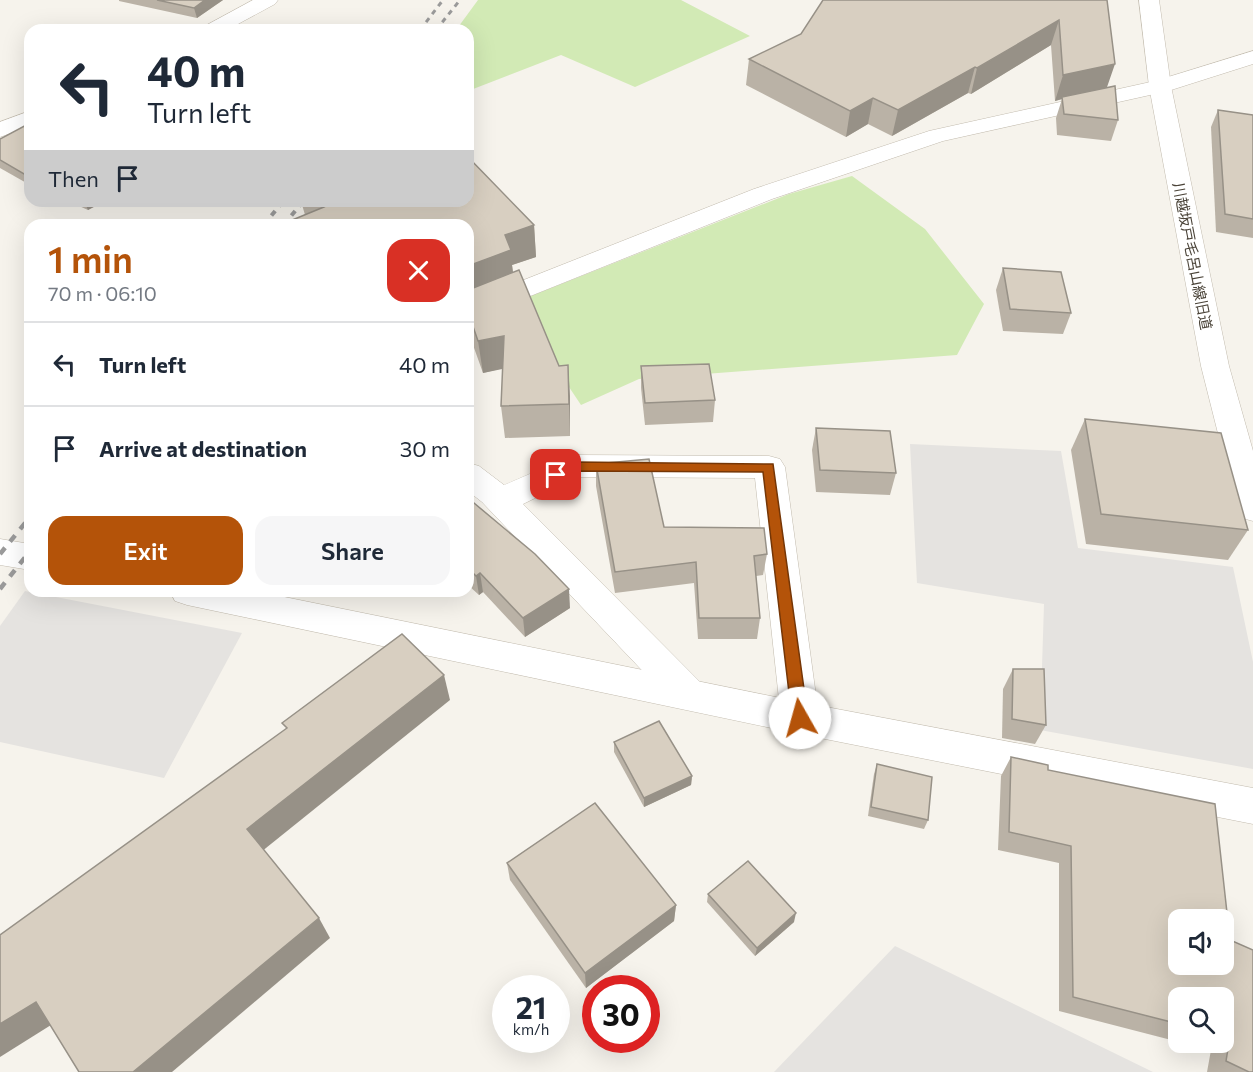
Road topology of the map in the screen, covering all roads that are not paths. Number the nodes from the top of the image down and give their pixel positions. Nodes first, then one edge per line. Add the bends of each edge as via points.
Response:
1 (268, 0) edge
2 (1149, 0) edge
3 (223, 24) edge
4 (1253, 57) edge
5 (1160, 86) junction
6 (24, 120) edge
7 (0, 130) edge
8 (474, 310) edge
9 (474, 479) edge
10 (500, 501) junction
11 (1253, 509) edge
12 (0, 552) edge
13 (24, 556) edge
14 (214, 597) edge
15 (686, 692) junction
16 (800, 718) junction
17 (1253, 806) edge

1 - 3 street
2 - 5 street, 川越坂戸毛呂山線旧道
4 - 5 street
5 - 8 street via 937,136 763,194
5 - 11 street, 川越坂戸毛呂山線旧道 via 1215,366
6 - 7 street
9 - 10 street
10 - 15 street
10 - 16 street via 574,466 769,467
12 - 13 street
14 - 15 street
15 - 16 street
16 - 17 street

